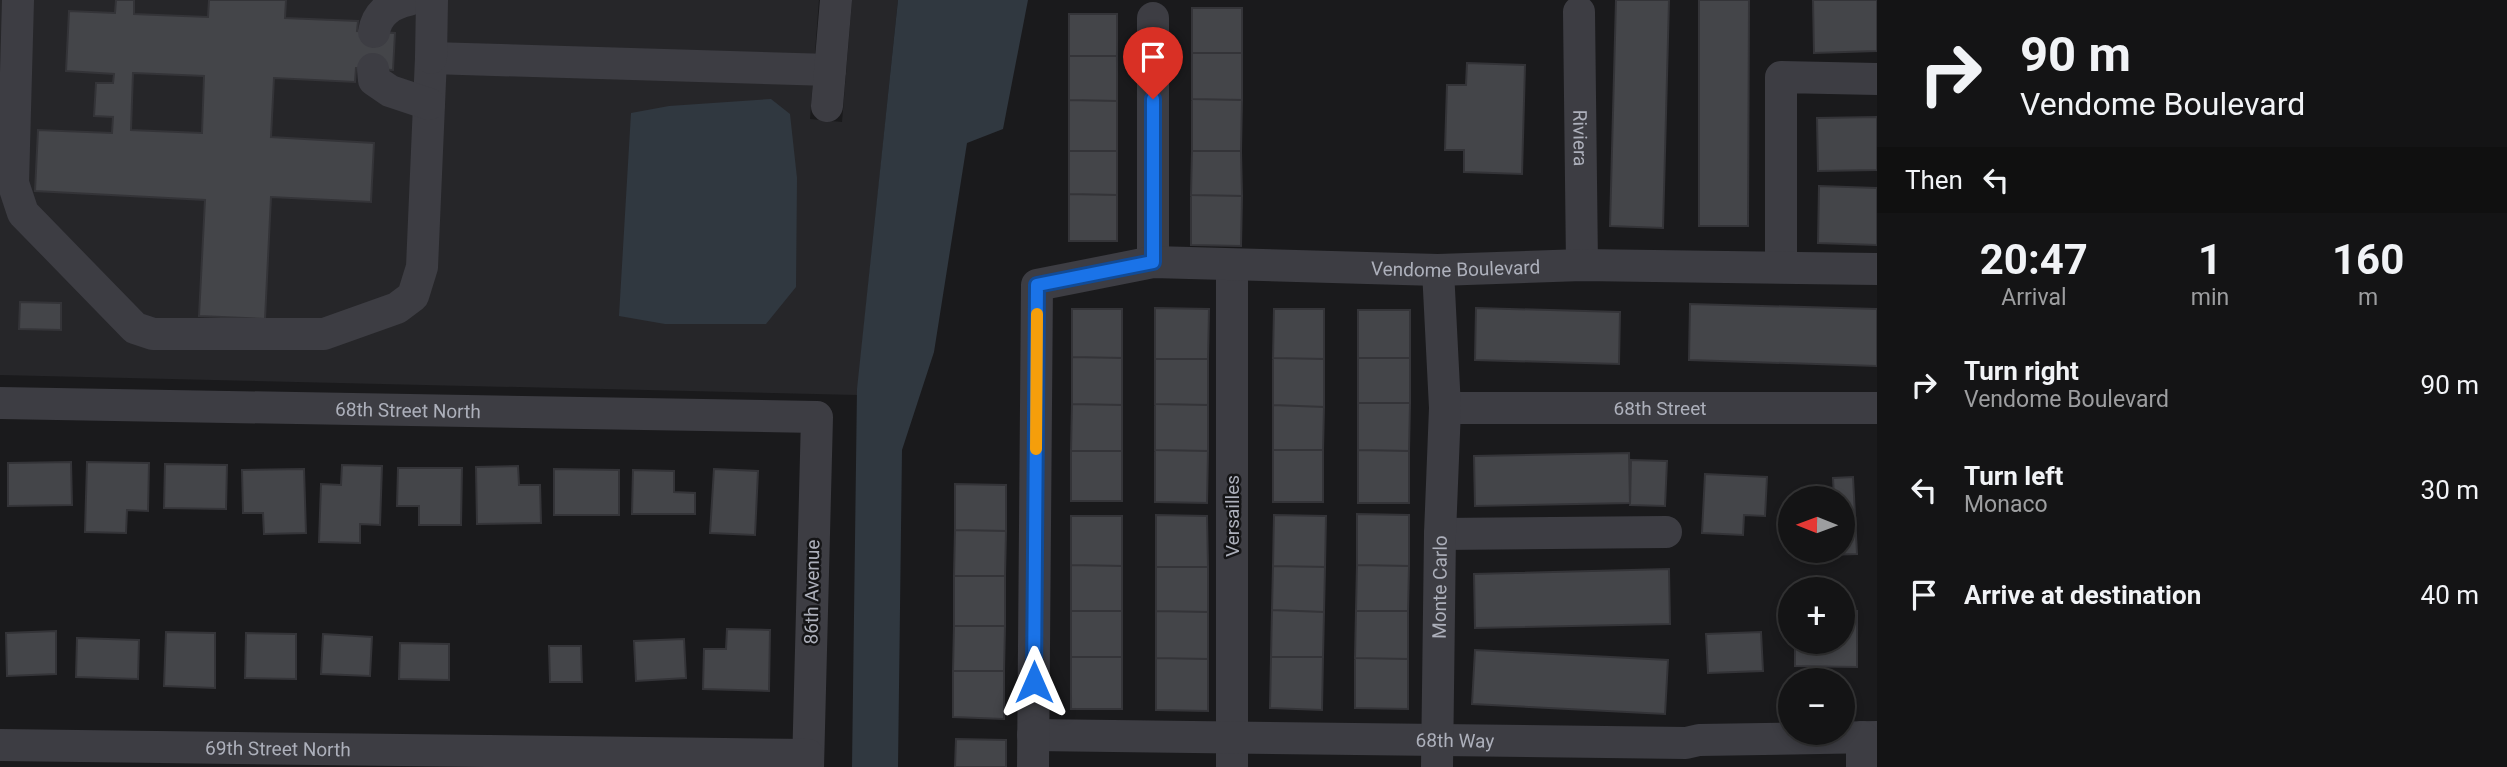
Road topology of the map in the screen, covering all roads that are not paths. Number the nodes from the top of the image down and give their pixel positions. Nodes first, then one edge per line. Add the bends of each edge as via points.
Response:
1 (18, 0) edge
2 (409, 0) edge
3 (432, 0) edge
4 (836, 0) edge
5 (1580, 12) dead end
6 (1153, 18) dead end
7 (374, 33) dead end
8 (431, 58) junction
9 (373, 69) dead end
10 (830, 70) junction
11 (1877, 79) edge
12 (429, 104) junction
13 (827, 106) dead end
14 (1153, 262) junction
15 (1231, 265) junction
16 (1582, 265) junction
17 (1781, 266) junction
18 (1877, 269) edge
19 (1438, 270) junction
20 (0, 404) edge
21 (1445, 408) junction
22 (1877, 408) edge
23 (817, 417) joint
24 (1666, 533) dead end
25 (1440, 534) junction
26 (1033, 735) junction
27 (1233, 736) junction
28 (0, 745) edge
29 (1867, 747) edge
30 (1437, 752) edge
31 (808, 761) edge
32 (1033, 767) edge
33 (1232, 767) edge

1 - 12 street via 13,183 23,213 135,328 153,334 324,334 397,308 413,296 422,267
2 - 7 street via 384,11
3 - 8 street
4 - 10 street
5 - 16 street, Riviera
6 - 14 street
8 - 10 street
8 - 12 street
9 - 12 street via 380,86
10 - 13 street
11 - 17 street via 1781,77
14 - 15 street, Vendome Boulevard
14 - 26 street, Vendome Boulevard via 1037,285
15 - 19 street, Vendome Boulevard
15 - 27 street, Versailles
16 - 17 street, Vendome Boulevard
16 - 19 street, Vendome Boulevard
17 - 18 street, Vendome Boulevard
19 - 21 street
20 - 23 street, 68th Street North
21 - 22 street, 68th Street
21 - 25 street, Monte Carlo
23 - 31 street, 86th Avenue
24 - 25 street
25 - 30 street, Monte Carlo
26 - 27 street, 68th Way
26 - 32 street
27 - 30 street, 68th Way
27 - 33 street, Versailles
28 - 31 street, 69th Street North
29 - 30 street, 68th Way via 1699,740

